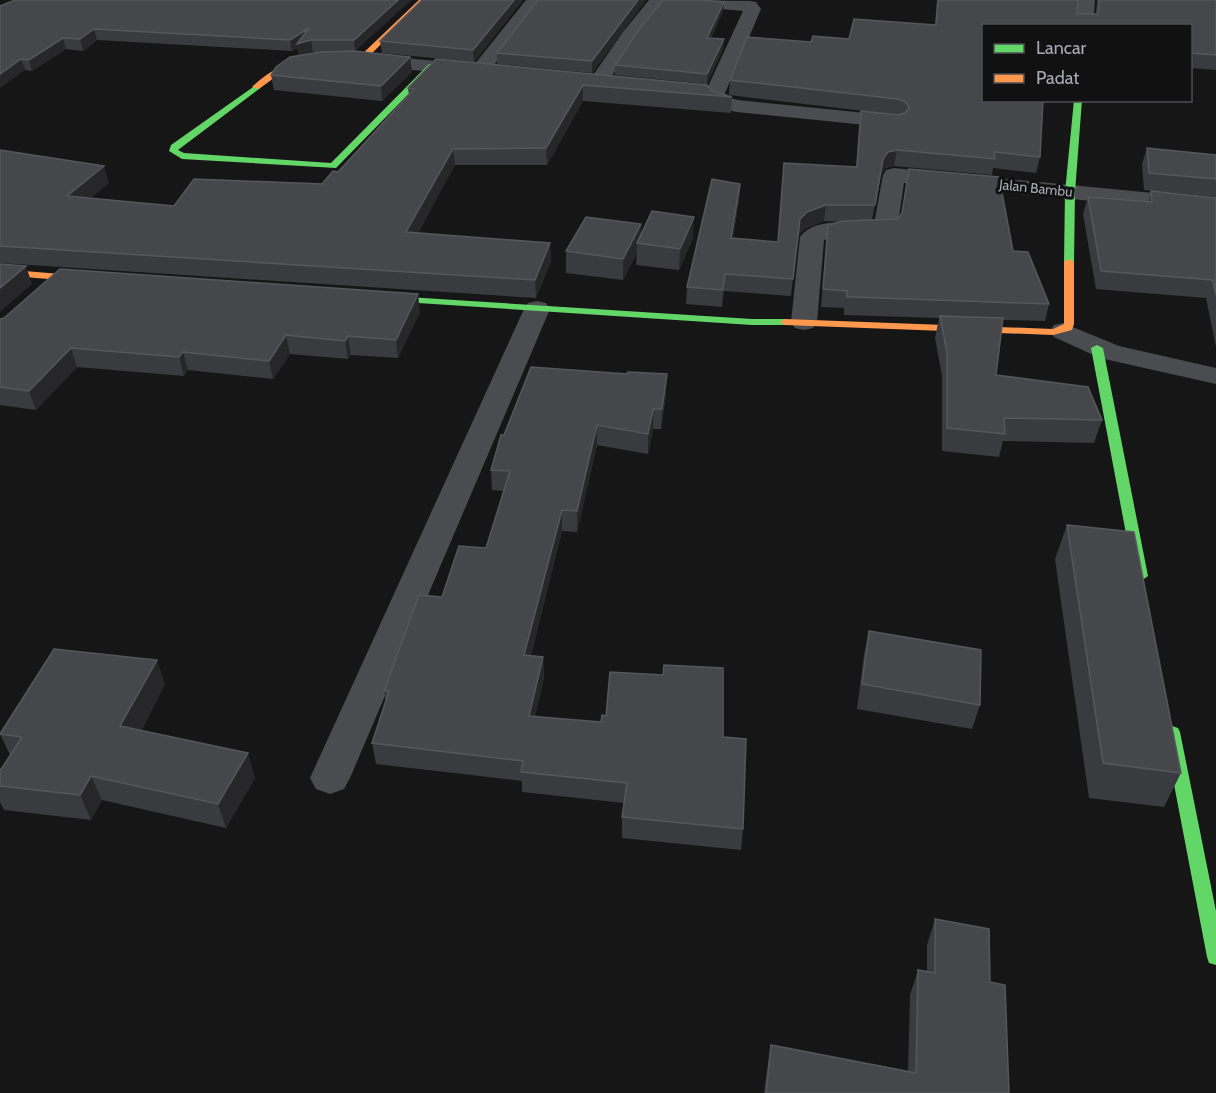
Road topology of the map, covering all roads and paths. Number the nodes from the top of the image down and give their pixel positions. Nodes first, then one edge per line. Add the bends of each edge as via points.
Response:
1 (423, 0) edge
2 (536, 0) edge
3 (658, 0) edge
4 (680, 0) edge
5 (1086, 0) edge
6 (1084, 24) edge
7 (361, 59) junction
8 (432, 66) junction
9 (480, 70) junction
10 (502, 72) edge
11 (622, 83) edge
12 (692, 90) edge
13 (715, 93) junction
14 (1078, 102) edge
15 (895, 122) edge
16 (1071, 192) junction
17 (1216, 206) edge
18 (0, 272) edge
19 (58, 277) junction
20 (105, 280) edge
21 (35, 297) edge
22 (363, 298) edge
23 (537, 309) junction
24 (804, 322) junction
25 (1064, 331) junction
26 (1097, 348) junction
27 (1216, 376) edge
28 (1144, 592) edge
29 (1170, 721) edge
30 (330, 778) dead end
31 (1216, 957) edge

1 - 7 street
2 - 9 street
3 - 11 street via 589,80
4 - 13 street via 736,3 752,9
5 - 6 street
7 - 8 street
7 - 8 street via 332,58 285,66 173,151 182,156 333,166
8 - 9 street
9 - 10 street
12 - 13 street
13 - 15 street via 719,101 736,106
14 - 16 street
16 - 17 street, Jalan Bambu
16 - 24 street, Jalan Bambu via 894,175 885,230 821,230 812,237
16 - 25 street via 1069,324
18 - 19 street
19 - 20 street
19 - 21 street
22 - 23 street
23 - 24 street
23 - 30 street
24 - 25 street
25 - 26 street
26 - 27 street
26 - 28 street
29 - 31 street

